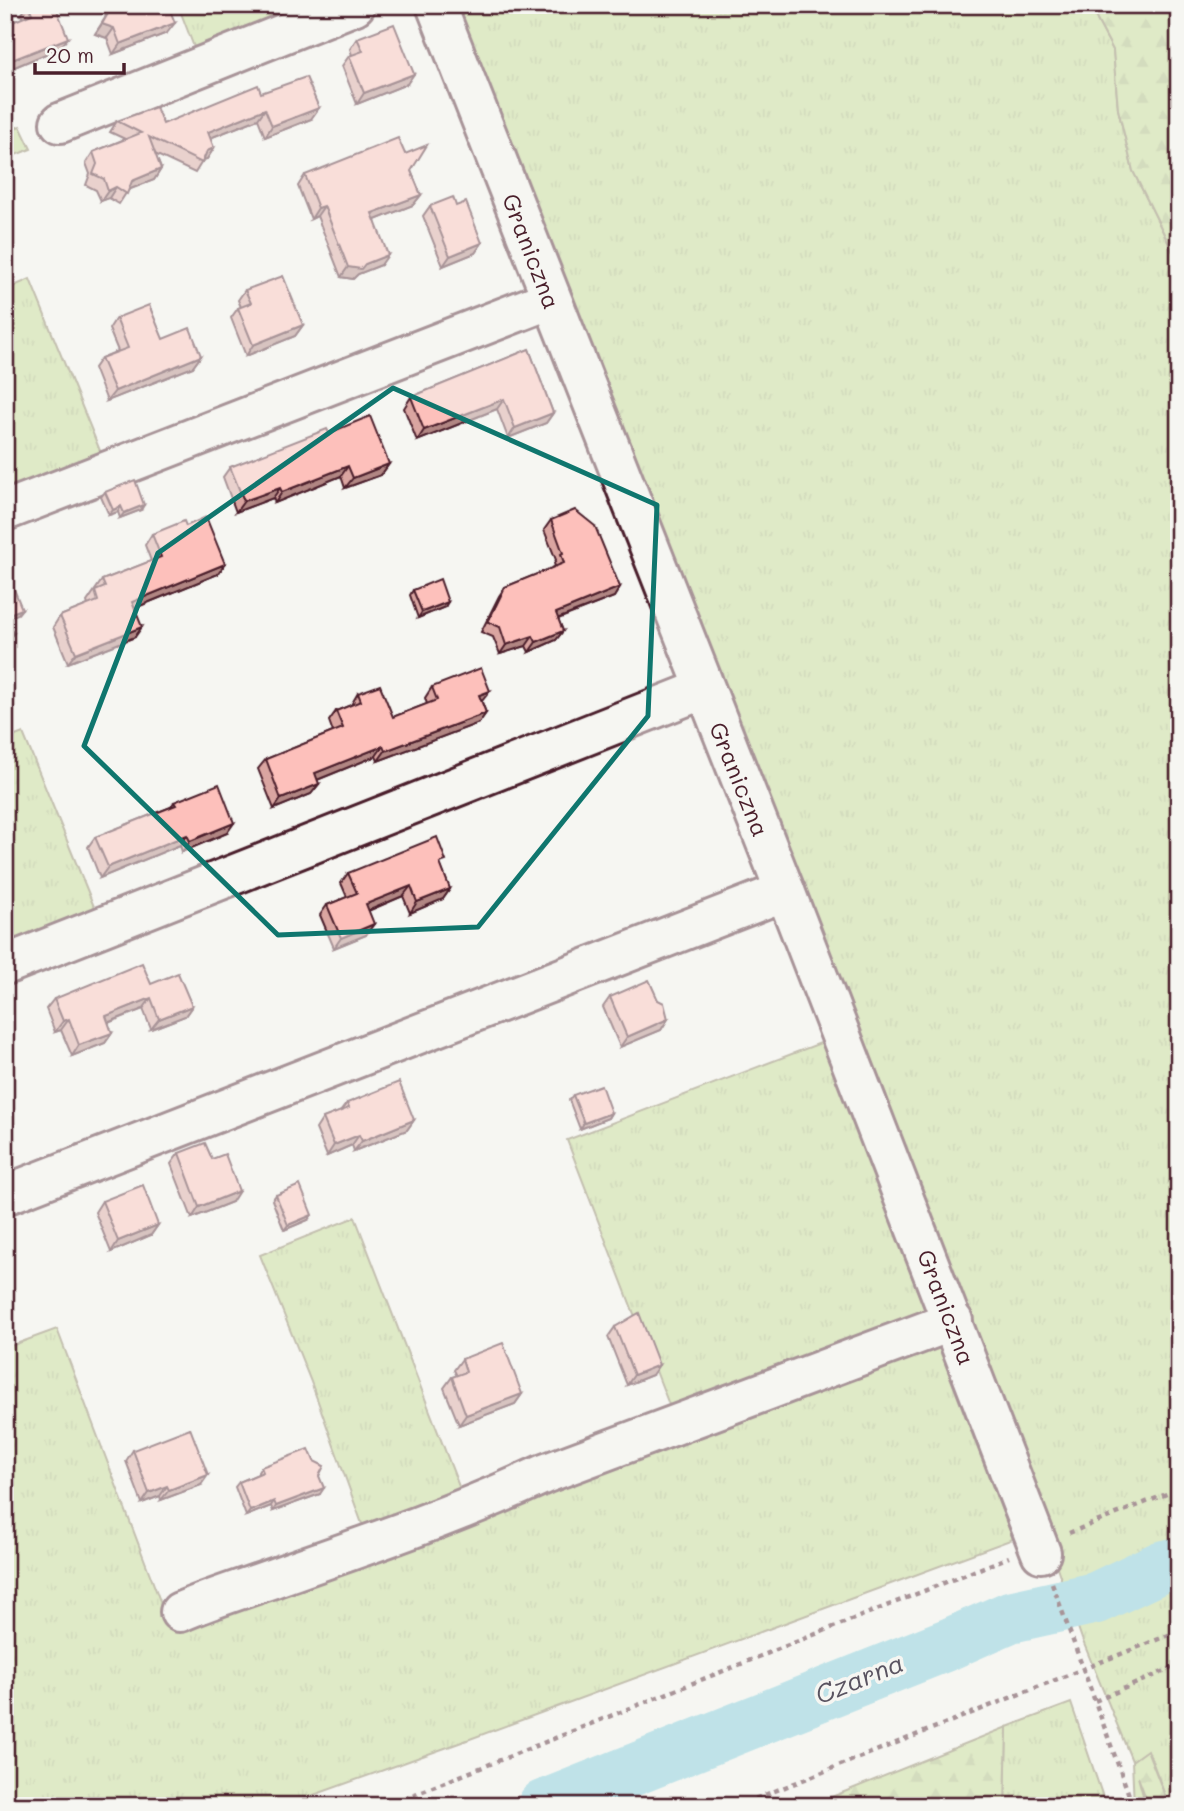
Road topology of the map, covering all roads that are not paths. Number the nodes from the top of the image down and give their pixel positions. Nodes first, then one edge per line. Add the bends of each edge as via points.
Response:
1 (355, 5) edge
2 (436, 5) edge
3 (60, 123) dead end
4 (551, 299) junction
5 (5, 511) edge
6 (704, 689) junction
7 (785, 891) junction
8 (5, 965) edge
9 (5, 1195) edge
10 (953, 1321) junction
11 (1040, 1549) road end
12 (180, 1612) dead end

1 - 3 street
2 - 4 street, Graniczna
4 - 5 street
4 - 6 street, Graniczna
6 - 7 street, Graniczna
6 - 8 street
7 - 9 street
7 - 10 street, Graniczna
10 - 11 street, Graniczna
10 - 12 street via 544,1474 493,1498

